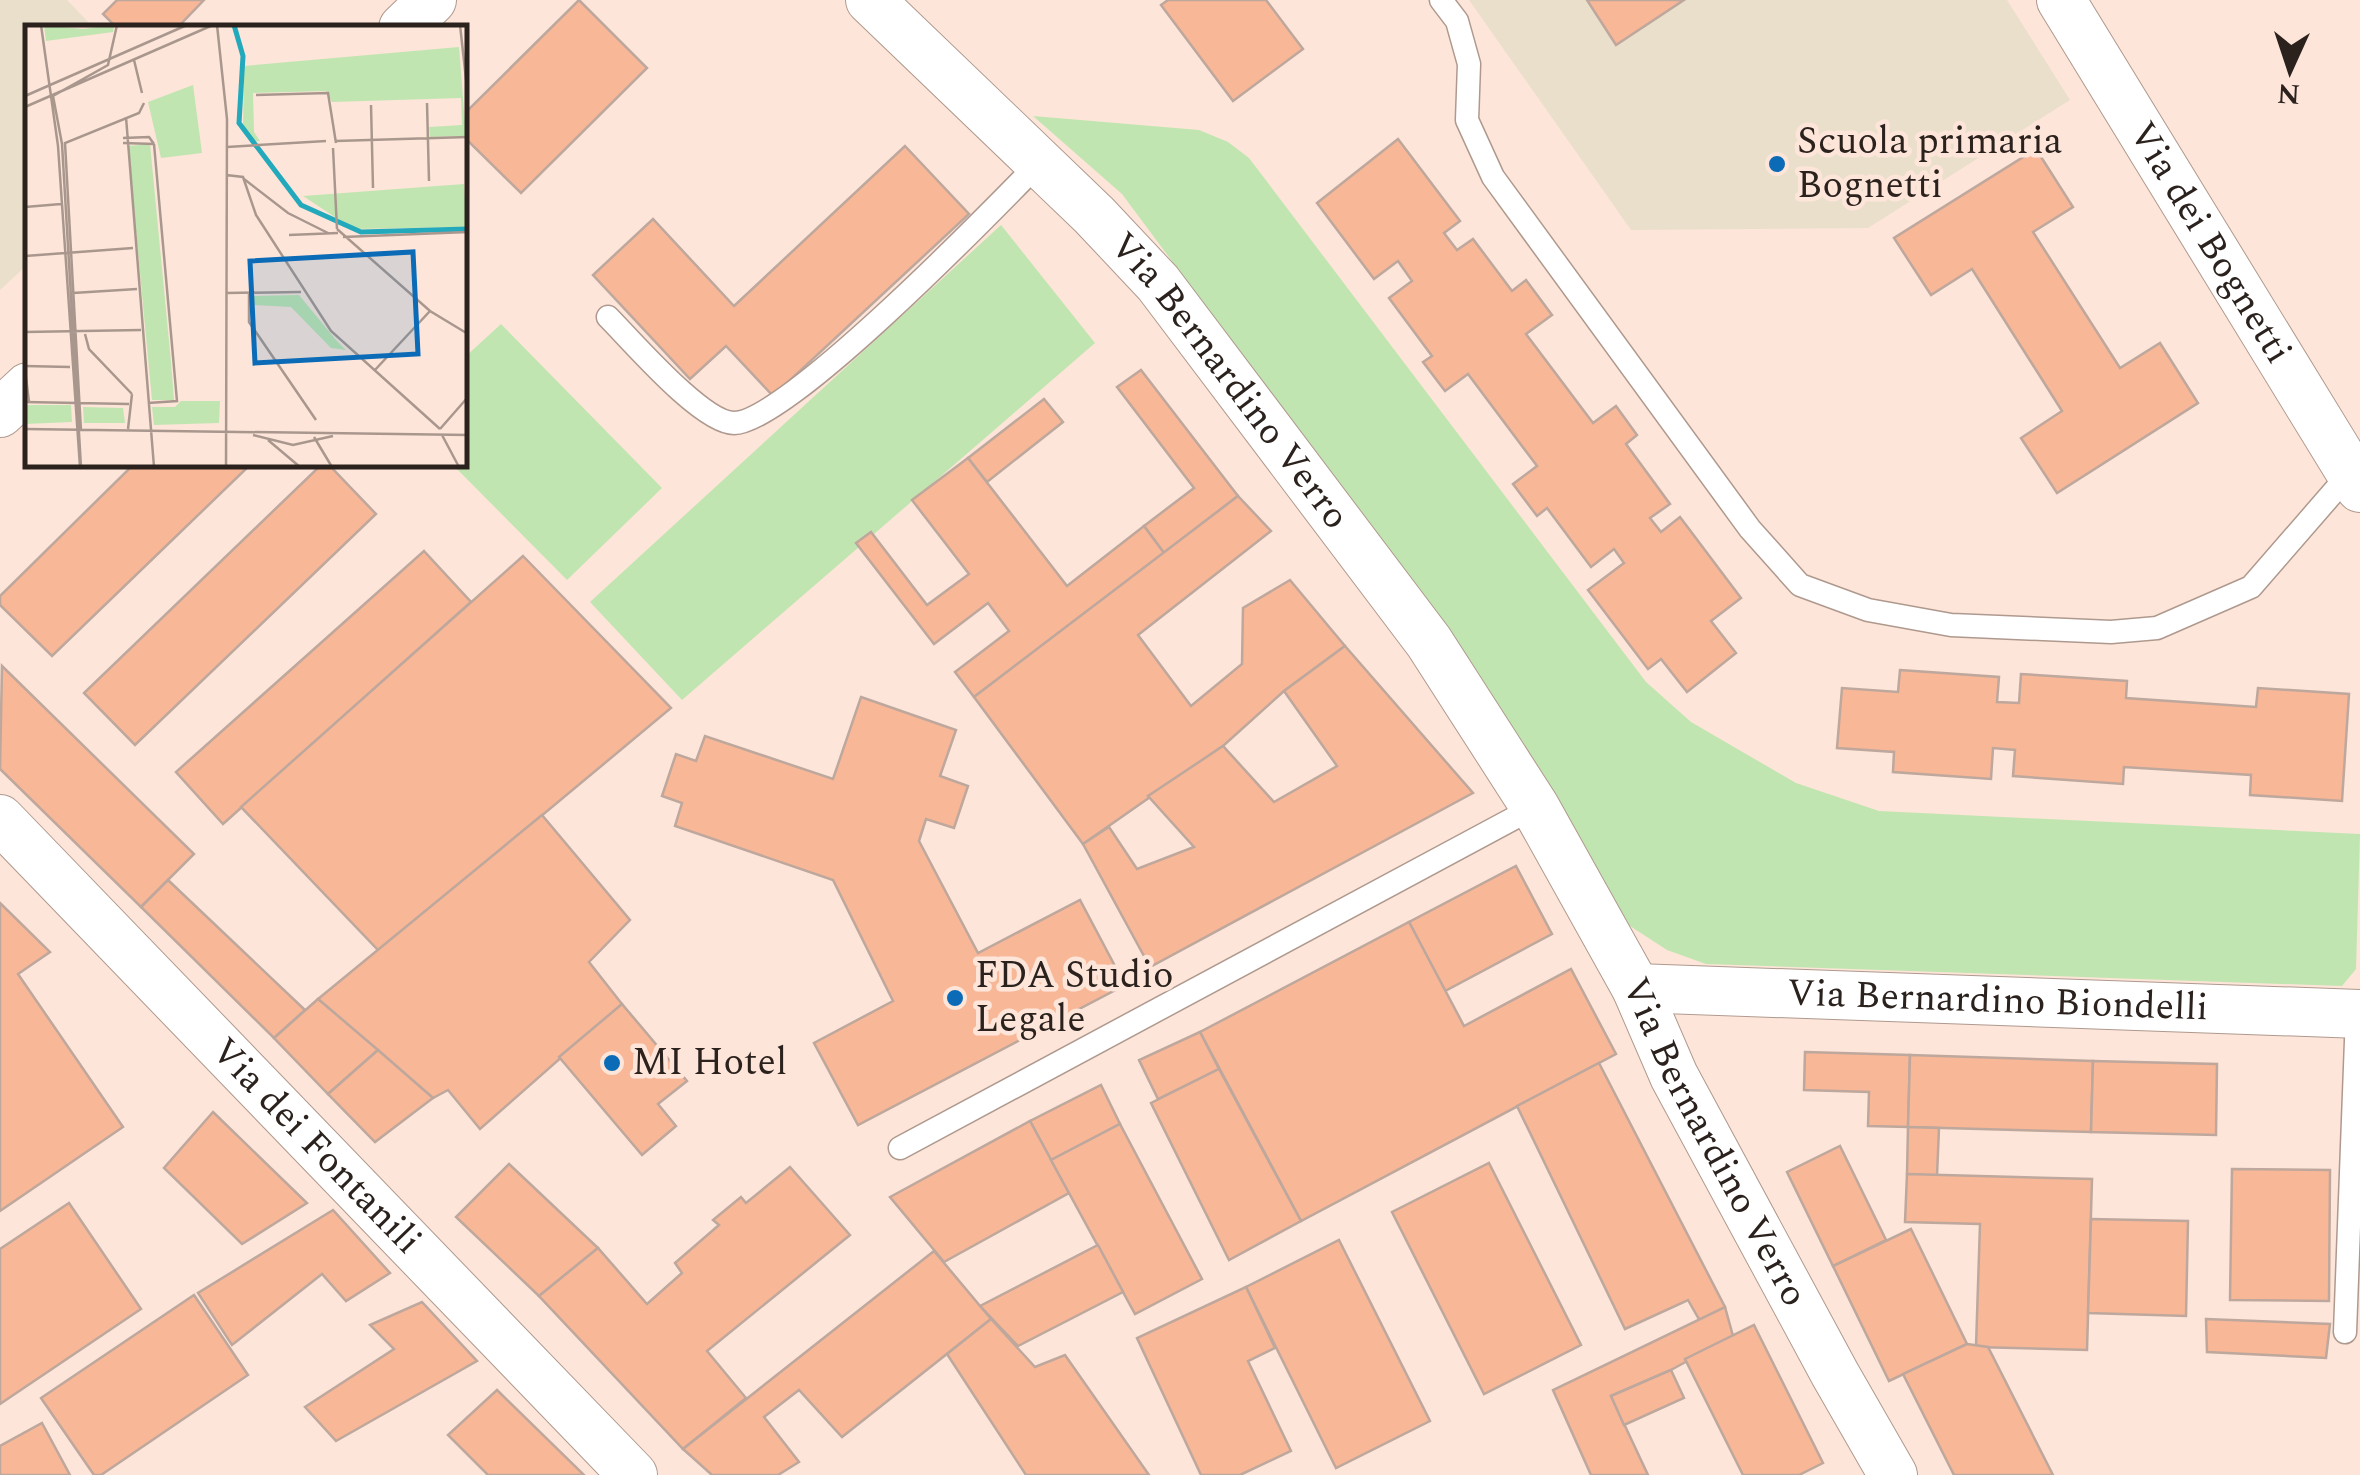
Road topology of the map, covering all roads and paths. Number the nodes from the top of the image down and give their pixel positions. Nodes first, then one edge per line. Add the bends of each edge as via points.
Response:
1 (870, 0) edge
2 (1442, 0) edge
3 (2061, 0) edge
4 (1039, 163) junction
5 (608, 317) dead end
6 (25, 389) edge
7 (0, 413) edge
8 (2355, 480) edge
9 (1534, 807) junction
10 (0, 819) edge
11 (1636, 988) junction
12 (2358, 1014) edge
13 (900, 1148) dead end
14 (2346, 1332) dead end
15 (633, 1475) edge
16 (1893, 1475) edge

1 - 4 street, Via Bernardino Verro
2 - 8 lane via 1457,21 1469,64 1467,120 1493,178 1750,530 1800,585 1868,610 1951,624 2156,628 2251,587
3 - 8 street, Via dei Bognetti
4 - 5 lane via 810,382 757,416 733,424 703,412
4 - 9 street, Via Bernardino Verro via 1158,283 1428,642
6 - 7 street
9 - 11 street, Via Bernardino Verro
9 - 13 lane
10 - 15 street, Via dei Fontanili
11 - 12 street, Via Bernardino Biondelli
11 - 16 street, Via Bernardino Verro via 1674,1076
12 - 14 lane

